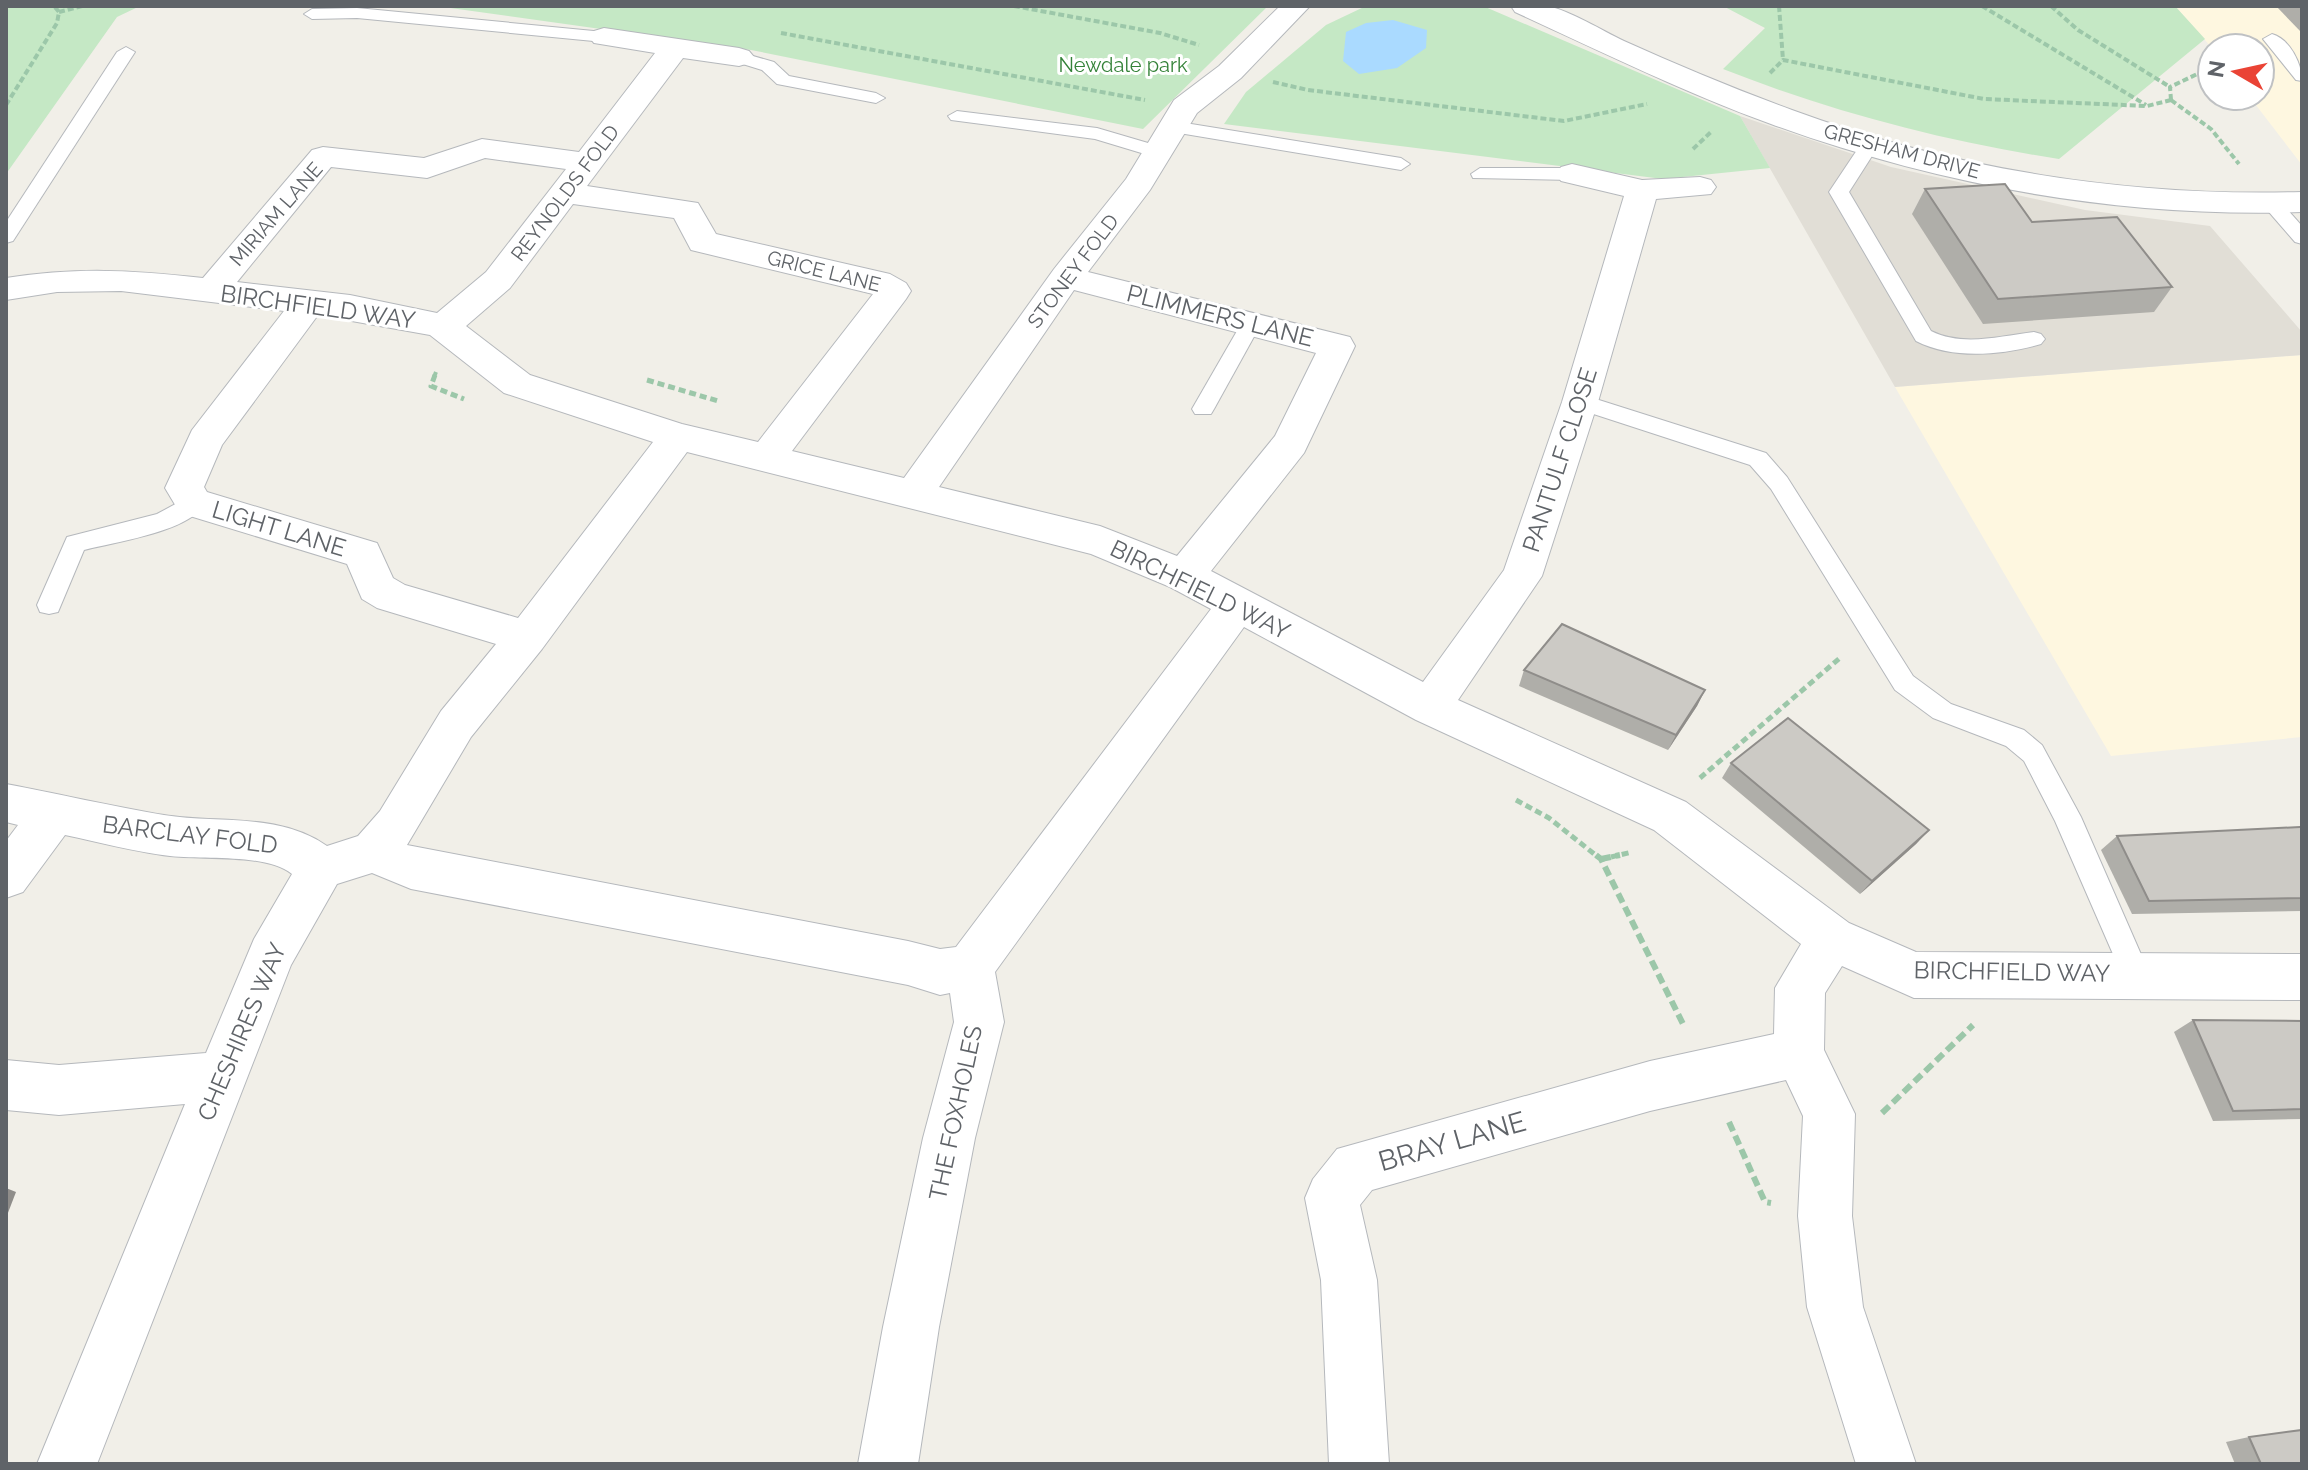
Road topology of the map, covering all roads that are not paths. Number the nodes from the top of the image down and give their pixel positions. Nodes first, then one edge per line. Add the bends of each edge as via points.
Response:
1 (1296, 6) edge
2 (1525, 6) edge
3 (312, 14) dead end
4 (604, 37) joint
5 (2276, 44) edge
6 (675, 48) junction
7 (126, 52) dead end
8 (739, 57) joint
9 (2302, 76) edge
10 (876, 98) dead end
11 (1185, 107) junction
12 (957, 116) dead end
13 (1870, 145) junction
14 (1158, 152) junction
15 (588, 163) junction
16 (1401, 164) dead end
17 (1480, 174) dead end
18 (1572, 174) joint
19 (1700, 187) dead end
20 (1642, 190) junction
21 (565, 193) junction
22 (2287, 203) edge
23 (6, 237) edge
24 (2302, 238) edge
25 (1066, 277) junction
26 (6, 289) edge
27 (210, 292) junction
28 (308, 303) junction
29 (1251, 324) junction
30 (443, 327) junction
31 (2034, 339) dead end
32 (1580, 402) junction
33 (1203, 409) dead end
34 (678, 436) junction
35 (767, 457) junction
36 (912, 496) junction
37 (194, 503) junction
38 (1184, 576) junction
39 (49, 605) dead end
40 (1237, 606) junction
41 (527, 637) junction
42 (1431, 707) junction
43 (6, 803) edge
44 (53, 815) junction
45 (373, 852) junction
46 (321, 868) junction
47 (6, 877) edge
48 (1832, 939) junction
49 (970, 967) junction
50 (2136, 975) junction
51 (2302, 977) edge
52 (1799, 1052) junction
53 (223, 1076) junction
54 (6, 1085) edge
55 (67, 1464) edge
56 (888, 1464) edge
57 (1359, 1464) edge
58 (1886, 1464) edge

1 - 11 street, STONEY FOLD
2 - 13 street, GRESHAM DRIVE via 1741,101
3 - 4 lane via 357,13
4 - 6 street
5 - 9 lane
6 - 8 street
6 - 15 street, REYNOLDS FOLD
7 - 23 lane
8 - 10 lane via 768,66 783,80
11 - 14 street, STONEY FOLD
11 - 16 lane via 1174,127
12 - 14 lane via 1097,134
13 - 22 street, GRESHAM DRIVE via 2086,192 2187,202
13 - 31 lane via 1839,192 1923,336 1949,347
14 - 25 street, STONEY FOLD
15 - 21 street, REYNOLDS FOLD
15 - 27 street, MIRIAM LANE via 482,148 427,168 323,157
17 - 18 lane
18 - 20 street
19 - 20 street
20 - 32 street, PANTULF CLOSE
21 - 30 street, REYNOLDS FOLD via 498,280
21 - 35 street, GRICE LANE via 686,210 703,242 878,282 894,291
22 - 24 lane
25 - 29 street, PLIMMERS LANE
25 - 36 street, STONEY FOLD
26 - 27 street, BIRCHFIELD WAY via 121,280
27 - 28 street, BIRCHFIELD WAY
28 - 30 street, BIRCHFIELD WAY
28 - 37 street, LIGHT LANE via 205,440 184,488
29 - 33 lane
29 - 38 street, PLIMMERS LANE via 1337,346 1291,443
30 - 34 street, BIRCHFIELD WAY via 517,384
32 - 42 street, PANTULF CLOSE via 1522,576
32 - 50 lane via 1758,459 1779,483 1904,683 1942,711 2015,738 2033,753
34 - 35 street, BIRCHFIELD WAY
34 - 41 street
35 - 36 street, BIRCHFIELD WAY
36 - 38 street, BIRCHFIELD WAY via 1100,541
37 - 39 lane via 164,521 75,543
37 - 41 street, LIGHT LANE via 363,554 376,588 392,597
38 - 40 street, BIRCHFIELD WAY
40 - 42 street, BIRCHFIELD WAY
40 - 49 street
41 - 45 street via 456,724 396,825
42 - 48 street, BIRCHFIELD WAY via 1670,816
43 - 44 street, BARCLAY FOLD
44 - 46 street, BARCLAY FOLD via 168,836 295,849
44 - 47 street
45 - 46 street
45 - 49 street via 411,868 940,972
46 - 53 street, CHESHIRES WAY via 271,955
48 - 50 street, BIRCHFIELD WAY via 1914,975
48 - 52 street via 1800,988
49 - 56 street, THE FOXHOLES via 979,1022 946,1153
50 - 51 street, BIRCHFIELD WAY
52 - 57 street, BRAY LANE via 1650,1086 1356,1168 1332,1198 1349,1280
52 - 58 street via 1829,1114 1825,1216 1835,1307
53 - 54 street via 59,1090
53 - 55 street, CHESHIRES WAY

